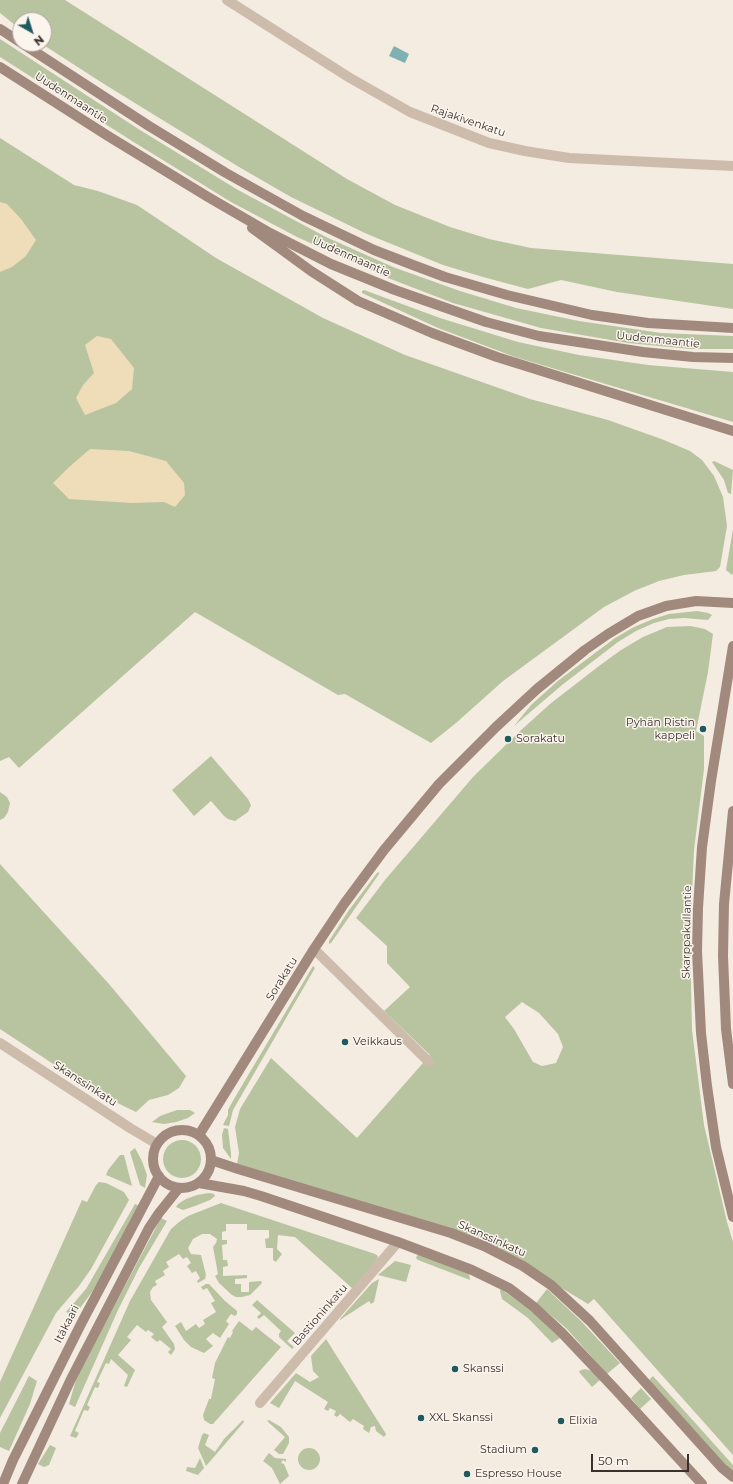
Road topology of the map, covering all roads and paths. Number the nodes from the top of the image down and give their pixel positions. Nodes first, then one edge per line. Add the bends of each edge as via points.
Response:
1 (227, 0) edge
2 (0, 29) edge
3 (12, 37) edge
4 (35, 52) edge
5 (0, 67) edge
6 (733, 166) edge
7 (208, 197) junction
8 (733, 328) edge
9 (733, 358) edge
10 (733, 431) edge
11 (733, 603) edge
12 (733, 646) edge
13 (733, 811) edge
14 (314, 949) junction
15 (0, 1043) edge
16 (429, 1062) dead end
17 (733, 1084) edge
18 (199, 1135) junction
19 (157, 1144) junction
20 (211, 1160) junction
21 (158, 1176) junction
22 (199, 1183) junction
23 (179, 1188) junction
24 (733, 1217) edge
25 (398, 1242) junction
26 (260, 1403) dead end
27 (733, 1477) edge
28 (2, 1484) edge
29 (22, 1484) edge
30 (702, 1484) edge

1 - 6 street, Rajakivenkatu via 350,78 410,112 489,143 569,158
2 - 3 main road
4 - 8 main road, Uudenmaantie via 226,173 303,216 374,250 445,277 549,306 648,323
5 - 7 main road, Uudenmaantie
7 - 9 main road, Uudenmaantie via 331,264 428,303 486,322 539,336 643,352
7 - 10 main road via 311,271 358,301 432,333 497,357
11 - 14 main road, Sorakatu via 696,601 666,606 638,616 585,650 537,689 439,784 384,850
12 - 24 main road, Skarppakullantie via 702,847 697,951 700,1026 707,1086 716,1147
13 - 17 main road via 724,904 723,956 726,1029
14 - 16 street
14 - 18 main road, Sorakatu
15 - 19 street, Skanssinkatu
18 - 19 main road via 188,1130 176,1130 164,1136
18 - 20 main road via 208,1146
19 - 21 main road via 153,1164
20 - 22 main road via 208,1173
20 - 27 main road, Skanssinkatu via 451,1233 523,1266 555,1288 590,1321 722,1468
21 - 23 main road via 167,1184
21 - 28 main road, Itäkaari via 84,1317
22 - 23 main road
22 - 25 main road via 261,1196
23 - 29 main road via 149,1228 71,1378
25 - 26 street, Bastioninkatu
25 - 30 main road via 485,1276 509,1288 534,1307 562,1333

